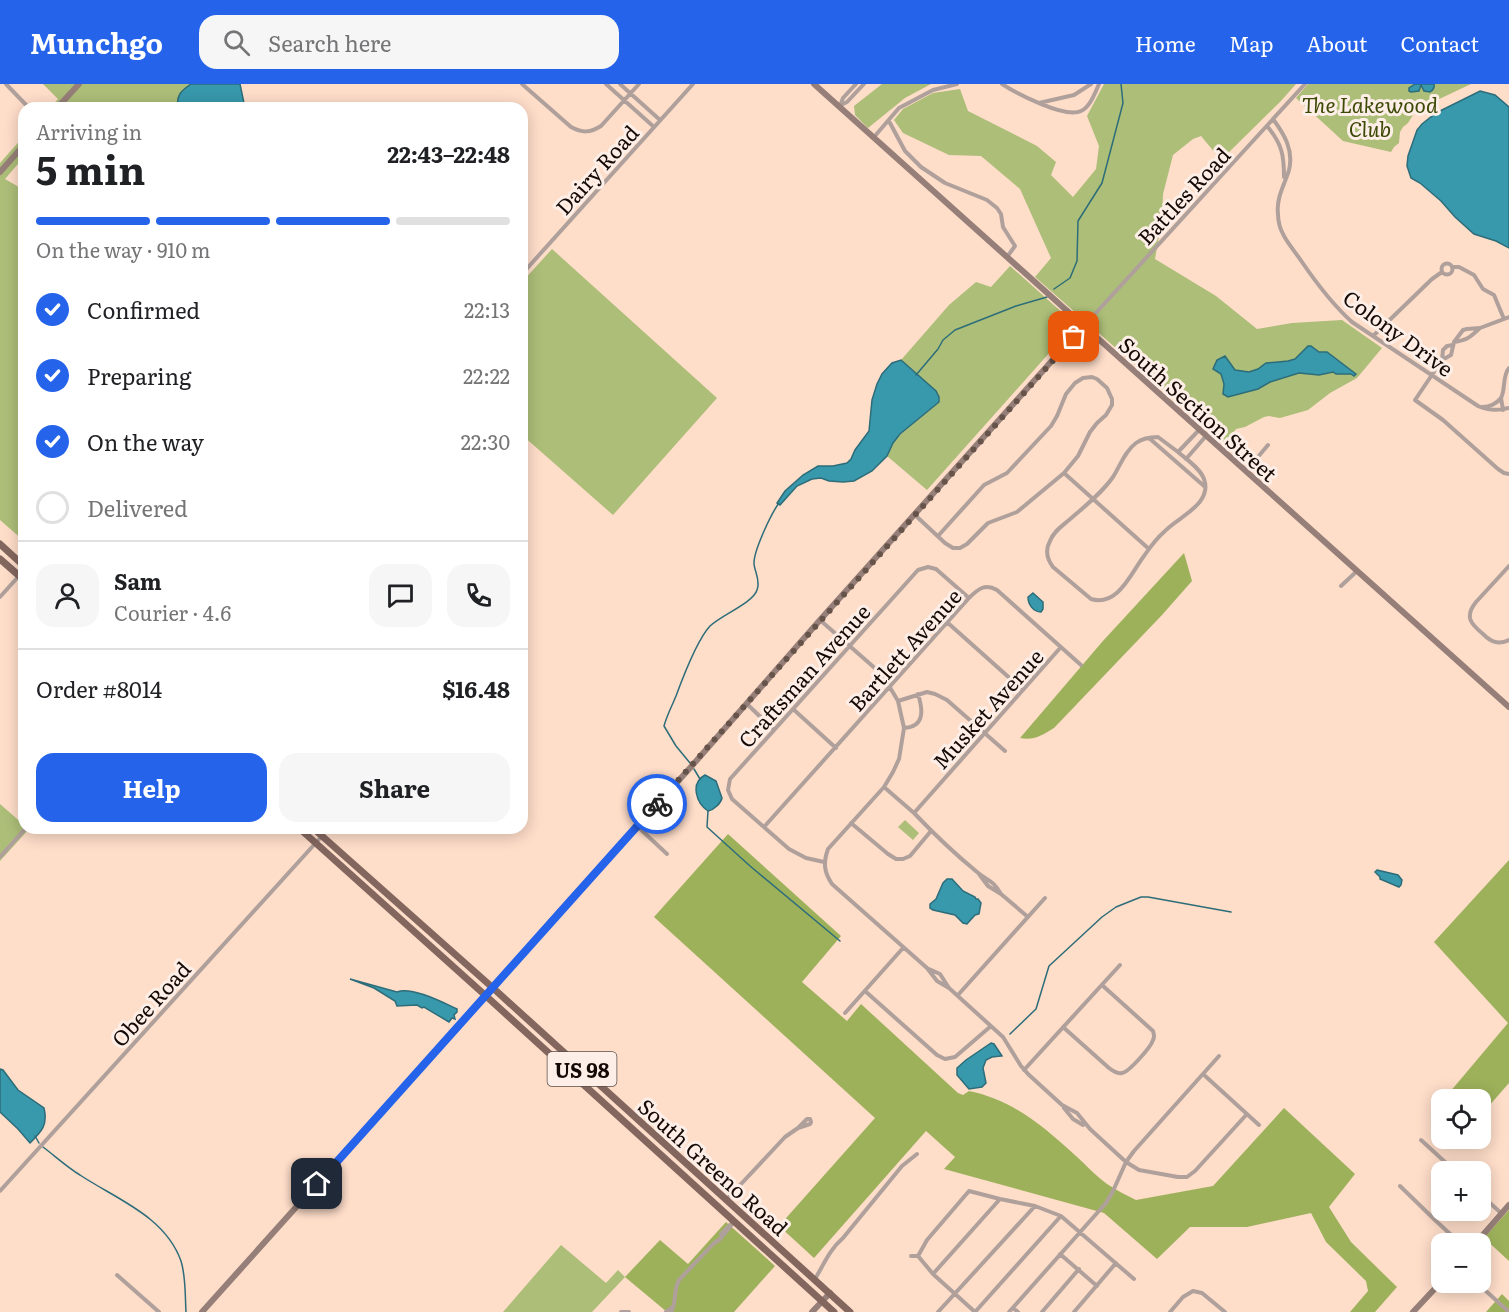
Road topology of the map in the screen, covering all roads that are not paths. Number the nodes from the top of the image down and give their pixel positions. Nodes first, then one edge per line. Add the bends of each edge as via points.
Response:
1 (6, 84) edge
2 (79, 84) edge
3 (522, 84) edge
4 (532, 84) edge
5 (606, 84) edge
6 (620, 84) edge
7 (639, 84) edge
8 (693, 84) edge
9 (814, 84) edge
10 (856, 84) edge
11 (864, 84) edge
12 (957, 84) edge
13 (1002, 84) edge
14 (1091, 84) edge
15 (1099, 84) edge
16 (1305, 84) edge
17 (528, 89) junction
18 (631, 94) junction
19 (624, 100) junction
20 (23, 102) edge
21 (62, 102) edge
22 (1038, 103) junction
23 (839, 106) junction
24 (1273, 119) junction
25 (660, 120) junction
26 (888, 122) junction
27 (1268, 126) junction
28 (654, 127) junction
29 (874, 138) junction
30 (18, 152) edge
31 (0, 172) edge
32 (1284, 180) junction
33 (1007, 258) junction
34 (528, 267) edge
35 (1452, 267) junction
36 (1442, 272) junction
37 (1507, 318) edge
38 (1083, 327) junction
39 (1480, 328) junction
40 (1373, 336) junction
41 (1454, 344) junction
42 (1442, 360) junction
43 (1509, 368) edge
44 (1431, 376) junction
45 (1501, 398) junction
46 (1478, 406) junction
47 (1509, 408) edge
48 (1503, 410) junction
49 (1199, 430) junction
50 (1206, 436) junction
51 (1149, 438) junction
52 (1269, 446) dead end
53 (1178, 452) junction
54 (1184, 458) junction
55 (1178, 463) junction
56 (1246, 472) junction
57 (1064, 473) junction
58 (1509, 474) edge
59 (1204, 486) junction
60 (1093, 498) junction
61 (914, 515) junction
62 (938, 536) junction
63 (0, 544) edge
64 (1149, 549) junction
65 (0, 559) edge
66 (18, 560) edge
67 (1509, 566) edge
68 (1357, 571) junction
69 (18, 575) edge
70 (18, 581) edge
71 (1341, 586) dead end
72 (0, 597) edge
73 (969, 598) junction
74 (820, 620) junction
75 (948, 623) junction
76 (1509, 640) edge
77 (850, 646) junction
78 (1061, 647) junction
79 (1081, 665) dead end
80 (890, 687) junction
81 (1023, 690) junction
82 (918, 694) junction
83 (898, 701) junction
84 (746, 704) junction
85 (1509, 707) edge
86 (793, 709) junction
87 (904, 728) junction
88 (774, 730) junction
89 (984, 734) junction
90 (836, 748) junction
91 (1005, 751) dead end
92 (884, 787) junction
93 (914, 813) junction
94 (852, 822) junction
95 (637, 826) junction
96 (764, 827) junction
97 (931, 831) junction
98 (21, 834) edge
99 (307, 834) edge
100 (320, 834) edge
101 (322, 836) junction
102 (316, 842) junction
103 (668, 854) dead end
104 (0, 857) edge
105 (824, 862) junction
106 (1045, 898) dead end
107 (1028, 917) junction
108 (903, 948) junction
109 (1120, 965) dead end
110 (1102, 985) junction
111 (493, 988) junction
112 (865, 991) junction
113 (958, 995) junction
114 (486, 996) junction
115 (845, 1013) dead end
116 (991, 1026) junction
117 (1064, 1028) junction
118 (1219, 1056) dead end
119 (1024, 1070) junction
120 (1203, 1074) junction
121 (1247, 1114) junction
122 (1259, 1125) dead end
123 (798, 1128) dead end
124 (649, 1130) junction
125 (642, 1138) junction
126 (1421, 1140) dead end
127 (917, 1154) dead end
128 (1444, 1161) edge
129 (1126, 1162) junction
130 (1400, 1186) dead end
131 (0, 1191) edge
132 (726, 1199) junction
133 (1000, 1199) junction
134 (1491, 1204) edge
135 (1509, 1205) edge
136 (1035, 1206) junction
137 (1502, 1213) junction
138 (1061, 1216) junction
139 (734, 1221) junction
140 (1080, 1232) junction
141 (1449, 1233) edge
142 (1485, 1233) edge
143 (1060, 1254) junction
144 (911, 1256) dead end
145 (918, 1256) junction
146 (1116, 1263) junction
147 (1079, 1269) junction
148 (117, 1275) dead end
149 (933, 1275) junction
150 (815, 1279) junction
151 (1134, 1279) dead end
152 (1097, 1286) junction
153 (830, 1293) junction
154 (1431, 1293) edge
155 (1488, 1293) edge
156 (954, 1294) junction
157 (822, 1301) junction
158 (674, 1307) junction
159 (1013, 1308) junction
160 (159, 1312) edge
161 (202, 1312) edge
162 (621, 1312) edge
163 (629, 1312) edge
164 (666, 1312) edge
165 (671, 1312) edge
166 (812, 1312) edge
167 (834, 1312) edge
168 (850, 1312) edge
169 (938, 1312) edge
170 (975, 1312) edge
171 (1009, 1312) edge
172 (1018, 1312) edge
173 (1042, 1312) edge
174 (1074, 1312) edge
175 (1170, 1312) edge
176 (1224, 1312) edge
177 (1413, 1312) edge
178 (1509, 1312) edge

1 - 20 street
2 - 21 street
3 - 17 street
4 - 17 street
5 - 19 street
6 - 18 street
7 - 18 street
8 - 25 street, Dairy Road
9 - 23 street, South Section Street
10 - 23 street
11 - 23 street
12 - 26 street via 933,90 899,108
13 - 22 street
14 - 22 street via 1074,94
15 - 22 street via 1081,112
16 - 24 street, Battles Road
17 - 19 street via 571,127 585,132 601,126
18 - 19 street
18 - 25 street
19 - 28 street
23 - 29 street, South Section Street
24 - 27 street, Battles Road
24 - 32 street, Colony Drive via 1289,145 1291,161
25 - 28 street, Dairy Road
26 - 29 street
26 - 33 street via 905,151 921,167 998,208 1003,227 1015,246
27 - 32 street, Colony Drive via 1282,148
27 - 38 street, Battles Road
28 - 34 street, Dairy Road
29 - 33 street, South Section Street
30 - 31 street
32 - 40 street, Colony Drive via 1277,211 1283,235 1338,309
33 - 38 street, South Section Street
35 - 36 street via 1450,274
35 - 36 street via 1445,264
35 - 37 street via 1474,275 1483,289 1494,295
36 - 40 street
37 - 39 street
38 - 49 street, South Section Street
38 - 61 street
39 - 41 street via 1469,339
39 - 41 street via 1463,330
40 - 44 street, Colony Drive
41 - 42 street via 1451,355
41 - 42 street via 1443,350
42 - 44 street
43 - 45 street
44 - 46 street, Colony Drive
44 - 58 street via 1414,400
45 - 46 street via 1489,406
45 - 48 street
46 - 48 street, Colony Drive
47 - 48 street, Colony Drive
49 - 50 street, South Section Street
49 - 53 street
50 - 54 street
50 - 56 street, South Section Street
51 - 53 street via 1158,437
51 - 55 street
51 - 60 street via 1131,447 1113,478
52 - 56 street
53 - 54 street
54 - 55 street
54 - 59 street via 1200,473
55 - 59 street
56 - 68 street, South Section Street
57 - 60 street
57 - 62 street via 1017,512 988,523 964,546 953,548
57 - 62 street via 1112,405 1107,388 1092,377 1075,383 1051,426 1007,474 984,484
59 - 64 street via 1196,506
60 - 64 street
60 - 64 street via 1050,538 1048,545 1049,561 1074,586 1091,599 1111,597
61 - 62 street
61 - 74 street
63 - 66 main road
65 - 69 main road
67 - 76 street via 1472,607 1470,616 1471,623 1490,641
68 - 71 street
68 - 85 street, South Section Street
70 - 72 street
73 - 75 street, Bartlett Avenue
73 - 77 street, Craftsman Avenue via 936,569 923,567
73 - 78 street, Bartlett Avenue via 984,587 992,587
74 - 77 street
74 - 84 street
75 - 80 street, Bartlett Avenue
75 - 81 street
77 - 80 street
77 - 86 street, Craftsman Avenue
78 - 79 street, Bartlett Avenue
78 - 81 street, Musket Avenue
80 - 83 street
80 - 90 street, Bartlett Avenue
81 - 89 street, Musket Avenue
82 - 83 street
82 - 87 street via 920,720
82 - 89 street via 927,692 947,700
83 - 87 street
84 - 88 street
84 - 95 street
86 - 88 street, Craftsman Avenue
86 - 90 street
87 - 92 street via 900,752
88 - 96 street, Craftsman Avenue via 728,785 732,799
89 - 91 street
89 - 93 street, Musket Avenue
90 - 96 street, Bartlett Avenue
92 - 93 street
92 - 94 street
93 - 97 street
94 - 97 street via 896,859 910,856
94 - 105 street via 828,849
95 - 103 street
95 - 111 street
96 - 105 street, Craftsman Avenue via 784,846
97 - 107 street via 988,886
98 - 104 street
99 - 102 main road, South Greeno Road / US 98
100 - 101 main road, South Greeno Road / US 98
101 - 102 street, Obee Road
101 - 111 main road, South Greeno Road / US 98
102 - 114 main road, South Greeno Road / US 98
102 - 131 street, Obee Road
105 - 108 street via 832,884
106 - 107 street
107 - 113 street
108 - 112 street
108 - 113 street
109 - 110 street
110 - 117 street
110 - 117 street via 1153,1031 1153,1041 1146,1050 1126,1072 1116,1073
111 - 114 street
111 - 124 main road, South Greeno Road / US 98
112 - 115 street
112 - 116 street via 945,1059 955,1057
113 - 116 street
114 - 125 main road, South Greeno Road / US 98
114 - 161 street
116 - 119 street via 1004,1037
117 - 119 street
118 - 120 street
119 - 129 street via 1073,1119
120 - 121 street
120 - 129 street
121 - 122 street
121 - 129 street via 1187,1177 1145,1172
123 - 132 street
124 - 125 street
124 - 132 main road, South Greeno Road / US 98
125 - 139 main road, South Greeno Road / US 98
126 - 128 street
127 - 150 street via 902,1166 837,1243
129 - 140 street via 1110,1197
130 - 141 street
132 - 150 main road, South Greeno Road / US 98
133 - 136 street
133 - 145 street via 969,1191
133 - 149 street
134 - 137 street
135 - 137 street
136 - 138 street
136 - 156 street
137 - 142 street
138 - 140 street
138 - 170 street
139 - 157 main road, South Greeno Road / US 98
139 - 158 street via 677,1283
140 - 143 street
140 - 146 street
143 - 147 street
143 - 159 street
144 - 145 street
145 - 149 street
146 - 151 street
146 - 152 street
147 - 152 street
147 - 173 street
148 - 160 street
149 - 156 street
150 - 153 main road, South Greeno Road / US 98
152 - 174 street
153 - 157 street
153 - 168 main road, South Greeno Road / US 98
154 - 177 street
155 - 178 street
156 - 169 street
156 - 170 street
157 - 166 street
157 - 167 main road, South Greeno Road / US 98
158 - 164 street
158 - 165 street
159 - 171 street
159 - 172 street
162 - 163 street
175 - 176 street via 1193,1291 1202,1293

